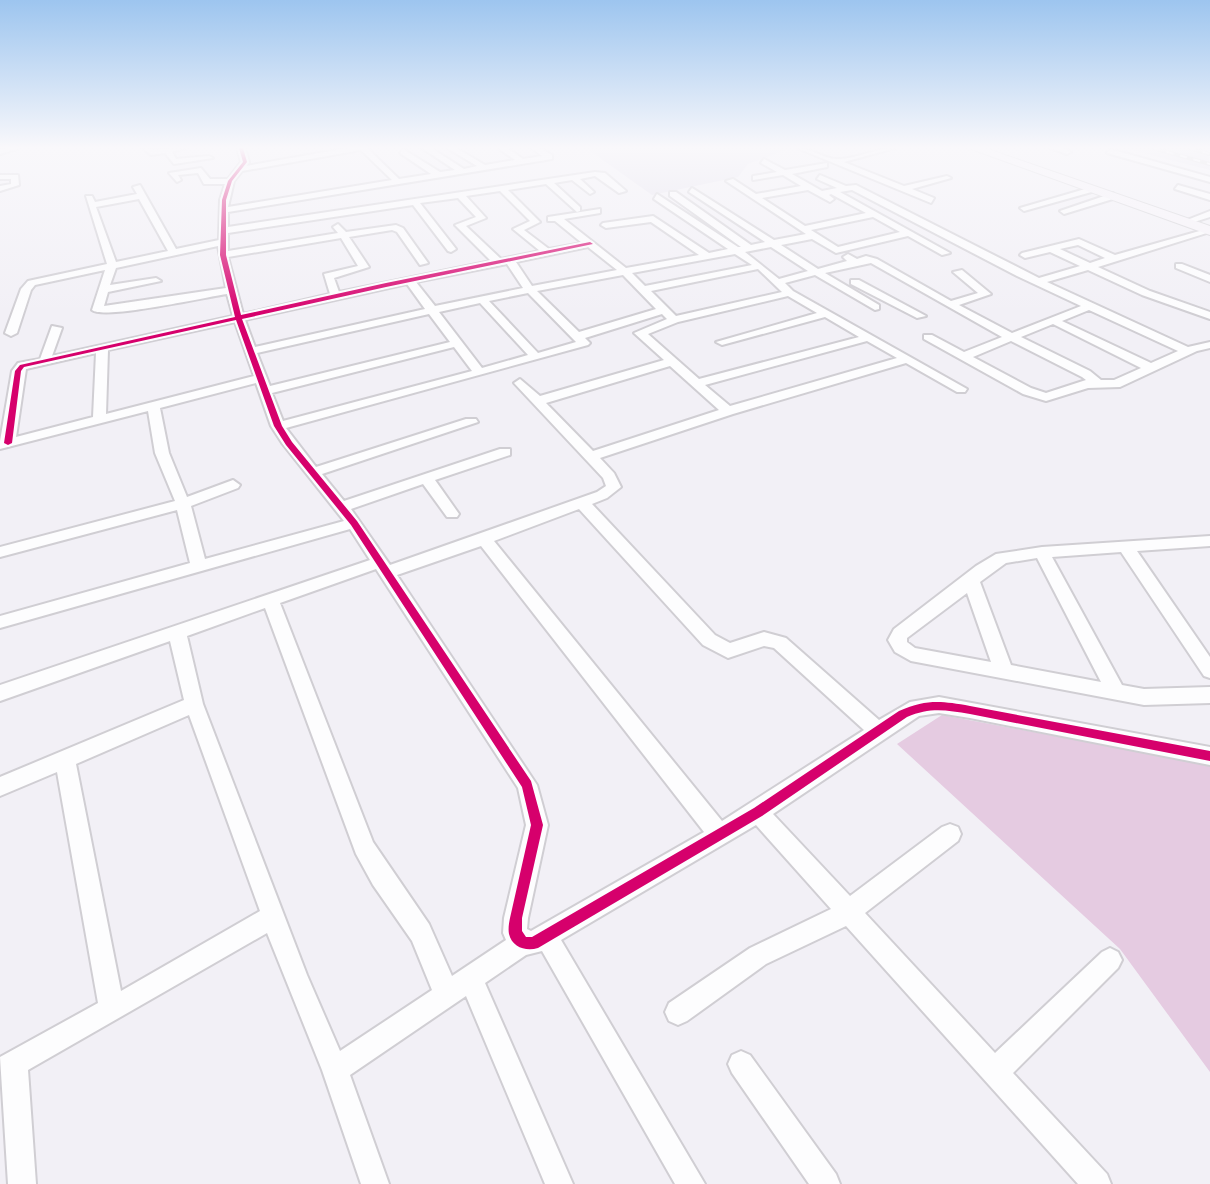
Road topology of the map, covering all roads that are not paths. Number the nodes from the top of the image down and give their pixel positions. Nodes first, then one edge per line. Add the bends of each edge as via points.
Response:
1 (90, 203) edge
2 (146, 203) edge
3 (225, 203) edge
4 (268, 203) edge
5 (326, 203) edge
6 (401, 203) edge
7 (417, 203) edge
8 (468, 203) edge
9 (517, 203) edge
10 (571, 203) edge
11 (666, 203) edge
12 (686, 203) edge
13 (712, 203) edge
14 (764, 203) edge
15 (848, 203) edge
16 (880, 203) edge
17 (1041, 203) edge
18 (1089, 203) edge
19 (1133, 203) edge
20 (1143, 203) edge
21 (1024, 208) dead end
22 (577, 209) dead end
23 (224, 210) junction
24 (1064, 211) dead end
25 (597, 212) dead end
26 (332, 214) junction
27 (875, 214) junction
28 (1210, 214) edge
29 (557, 218) junction
30 (1191, 220) junction
31 (536, 222) junction
32 (606, 225) dead end
33 (802, 229) junction
34 (1209, 230) edge
35 (223, 231) junction
36 (910, 233) junction
37 (342, 235) junction
38 (812, 236) junction
39 (223, 242) junction
40 (590, 244) junction
41 (773, 244) junction
42 (451, 249) dead end
43 (751, 249) junction
44 (1052, 249) junction
45 (837, 250) junction
46 (173, 252) junction
47 (547, 252) junction
48 (737, 252) junction
49 (945, 252) dead end
50 (223, 255) junction
51 (1025, 255) dead end
52 (709, 257) junction
53 (1113, 258) junction
54 (510, 260) junction
55 (498, 262) junction
56 (855, 262) junction
57 (423, 263) dead end
58 (112, 265) junction
59 (760, 266) junction
60 (1086, 266) junction
61 (1179, 266) dead end
62 (829, 268) junction
63 (816, 272) junction
64 (958, 272) dead end
65 (626, 273) junction
66 (1210, 279) edge
67 (409, 280) junction
68 (156, 281) dead end
69 (778, 282) junction
70 (1037, 282) junction
71 (105, 289) junction
72 (231, 290) junction
73 (529, 290) junction
74 (642, 290) junction
75 (789, 293) junction
76 (336, 297) junction
77 (482, 299) junction
78 (891, 301) junction
79 (951, 304) junction
80 (1089, 306) junction
81 (875, 307) junction
82 (663, 310) junction
83 (433, 311) junction
84 (825, 314) junction
85 (921, 316) dead end
86 (1210, 316) edge
87 (14, 319) junction
88 (239, 319) junction
89 (674, 320) junction
90 (1052, 320) junction
91 (0, 321) edge
92 (840, 321) junction
93 (56, 328) dead end
94 (11, 333) dead end
95 (578, 336) junction
96 (870, 337) junction
97 (928, 337) dead end
98 (1010, 337) junction
99 (722, 342) dead end
100 (458, 343) junction
101 (1210, 345) edge
102 (102, 349) junction
103 (251, 351) junction
104 (1188, 351) junction
105 (964, 356) junction
106 (536, 357) junction
107 (908, 359) junction
108 (45, 360) junction
109 (671, 362) junction
110 (1153, 369) junction
111 (479, 372) junction
112 (520, 383) dead end
113 (697, 383) junction
114 (1097, 383) junction
115 (262, 385) junction
116 (961, 389) dead end
117 (538, 401) junction
118 (153, 406) junction
119 (728, 411) junction
120 (99, 420) junction
121 (471, 422) dead end
122 (278, 426) junction
123 (4, 444) edge
124 (505, 452) dead end
125 (590, 457) junction
126 (314, 472) junction
127 (426, 478) junction
128 (233, 484) dead end
129 (582, 503) junction
130 (183, 504) junction
131 (452, 514) dead end
132 (348, 515) junction
133 (484, 540) junction
134 (1210, 541) edge
135 (1125, 546) junction
136 (0, 552) edge
137 (1042, 552) junction
138 (199, 567) junction
139 (384, 567) junction
140 (970, 582) junction
141 (270, 599) junction
142 (0, 622) edge
143 (177, 632) junction
144 (1003, 669) junction
145 (1210, 671) edge
146 (1115, 690) junction
147 (0, 693) edge
148 (1210, 695) edge
149 (194, 704) junction
150 (877, 730) junction
151 (1210, 756) edge
152 (65, 758) junction
153 (0, 787) edge
154 (758, 812) junction
155 (950, 834) dead end
156 (720, 835) junction
157 (847, 913) junction
158 (274, 916) junction
159 (534, 939) junction
160 (1110, 960) dead end
161 (471, 980) junction
162 (447, 996) junction
163 (112, 1010) junction
164 (678, 1012) dead end
165 (741, 1064) dead end
166 (7, 1067) edge
167 (334, 1070) junction
168 (995, 1072) junction
169 (1089, 1181) edge
170 (22, 1184) edge
171 (374, 1184) edge
172 (559, 1184) edge
173 (691, 1184) edge
174 (826, 1184) edge

1 - 58 street
2 - 46 street
3 - 23 street
4 - 23 street
5 - 26 street
6 - 26 street
7 - 42 street
8 - 55 street via 482,218 460,225
9 - 31 street
10 - 22 street
11 - 48 street
12 - 43 street
13 - 41 street
14 - 33 street
15 - 27 street
16 - 70 street
17 - 21 street
18 - 24 street
19 - 34 main road
20 - 30 main road
23 - 35 street
25 - 29 street
26 - 35 street
26 - 37 street
27 - 33 street
27 - 36 street
28 - 30 street
29 - 31 street
29 - 40 street
30 - 34 main road
31 - 47 street via 518,229
32 - 52 street via 653,219
33 - 38 street
34 - 53 street
35 - 39 street
36 - 45 street
36 - 49 street
37 - 50 street
37 - 57 street via 396,228
37 - 76 street via 364,267 328,276
38 - 41 street
38 - 45 street
39 - 46 street
39 - 50 street
40 - 47 street
40 - 65 street
41 - 43 street
41 - 63 street
43 - 48 street
44 - 51 street
44 - 53 street via 1079,242
44 - 60 street
45 - 56 street
46 - 58 street
47 - 54 street
48 - 52 street
48 - 59 street
50 - 72 street
52 - 65 street
53 - 60 street
54 - 55 street
54 - 73 street
55 - 67 street
56 - 62 street
56 - 79 street via 872,260
58 - 71 street
58 - 87 street via 32,283
59 - 69 street
59 - 74 street
60 - 70 street
60 - 86 street
61 - 66 street
62 - 63 street
62 - 78 street
63 - 69 street
63 - 81 street
64 - 79 street via 986,294
65 - 73 street
65 - 74 street
67 - 76 street
67 - 83 street
68 - 71 street
69 - 75 street
70 - 80 street
71 - 72 street via 97,310
72 - 88 street
73 - 77 street
73 - 95 street
74 - 82 street
75 - 84 street
75 - 89 street
76 - 88 street
77 - 83 street
77 - 106 street
78 - 81 street
78 - 85 street
79 - 98 street
80 - 90 street
80 - 104 street
81 - 92 street
82 - 89 street
82 - 95 street
83 - 100 street
83 - 103 street
84 - 92 street
84 - 99 street
87 - 91 street
87 - 94 street
88 - 102 street
88 - 103 street
89 - 109 street via 640,333
90 - 98 street
90 - 110 street
92 - 96 street
93 - 108 street
95 - 106 street via 584,343
96 - 107 street
96 - 113 street
97 - 105 street
98 - 105 street
98 - 114 street
100 - 111 street
100 - 115 street
101 - 104 street
102 - 108 street
102 - 120 street
103 - 115 street
104 - 110 street
105 - 114 street via 1041,396
106 - 111 street
107 - 116 street
107 - 119 street
108 - 123 street via 19,368
109 - 113 street
109 - 117 street
110 - 114 street via 1116,384
111 - 122 street
112 - 117 street
113 - 119 street
115 - 118 street
115 - 122 street
117 - 125 street
118 - 120 street
118 - 130 street via 162,453
119 - 125 street
120 - 123 street
121 - 126 street
122 - 126 street
124 - 127 street
125 - 129 street via 614,487
126 - 132 street
127 - 131 street
127 - 132 street
128 - 130 street
129 - 133 street
129 - 150 street via 709,640 728,651 764,639 780,643
130 - 136 street
130 - 138 street
132 - 138 street
132 - 139 street
133 - 139 street
133 - 156 street
134 - 135 street
135 - 137 street
135 - 145 street
137 - 140 street via 1002,558
137 - 146 street
138 - 142 street
139 - 141 street
139 - 159 street via 527,785 537,825 515,933
140 - 144 street
140 - 144 street via 897,640 911,654
141 - 143 street
141 - 162 street via 364,847 381,880 430,949
143 - 147 street
143 - 149 street
144 - 146 street
146 - 148 street via 1144,697
149 - 152 street
149 - 158 street
150 - 151 street via 917,708 939,705
150 - 154 street
152 - 153 street
152 - 163 street
154 - 156 street
154 - 157 street
155 - 157 street
156 - 159 street
157 - 164 street via 758,956
157 - 168 street
158 - 163 street
158 - 167 street
159 - 161 street
159 - 173 street
160 - 168 street
161 - 162 street
161 - 172 street
162 - 167 street
163 - 166 street
165 - 174 street
166 - 170 street
167 - 171 street
168 - 169 street

